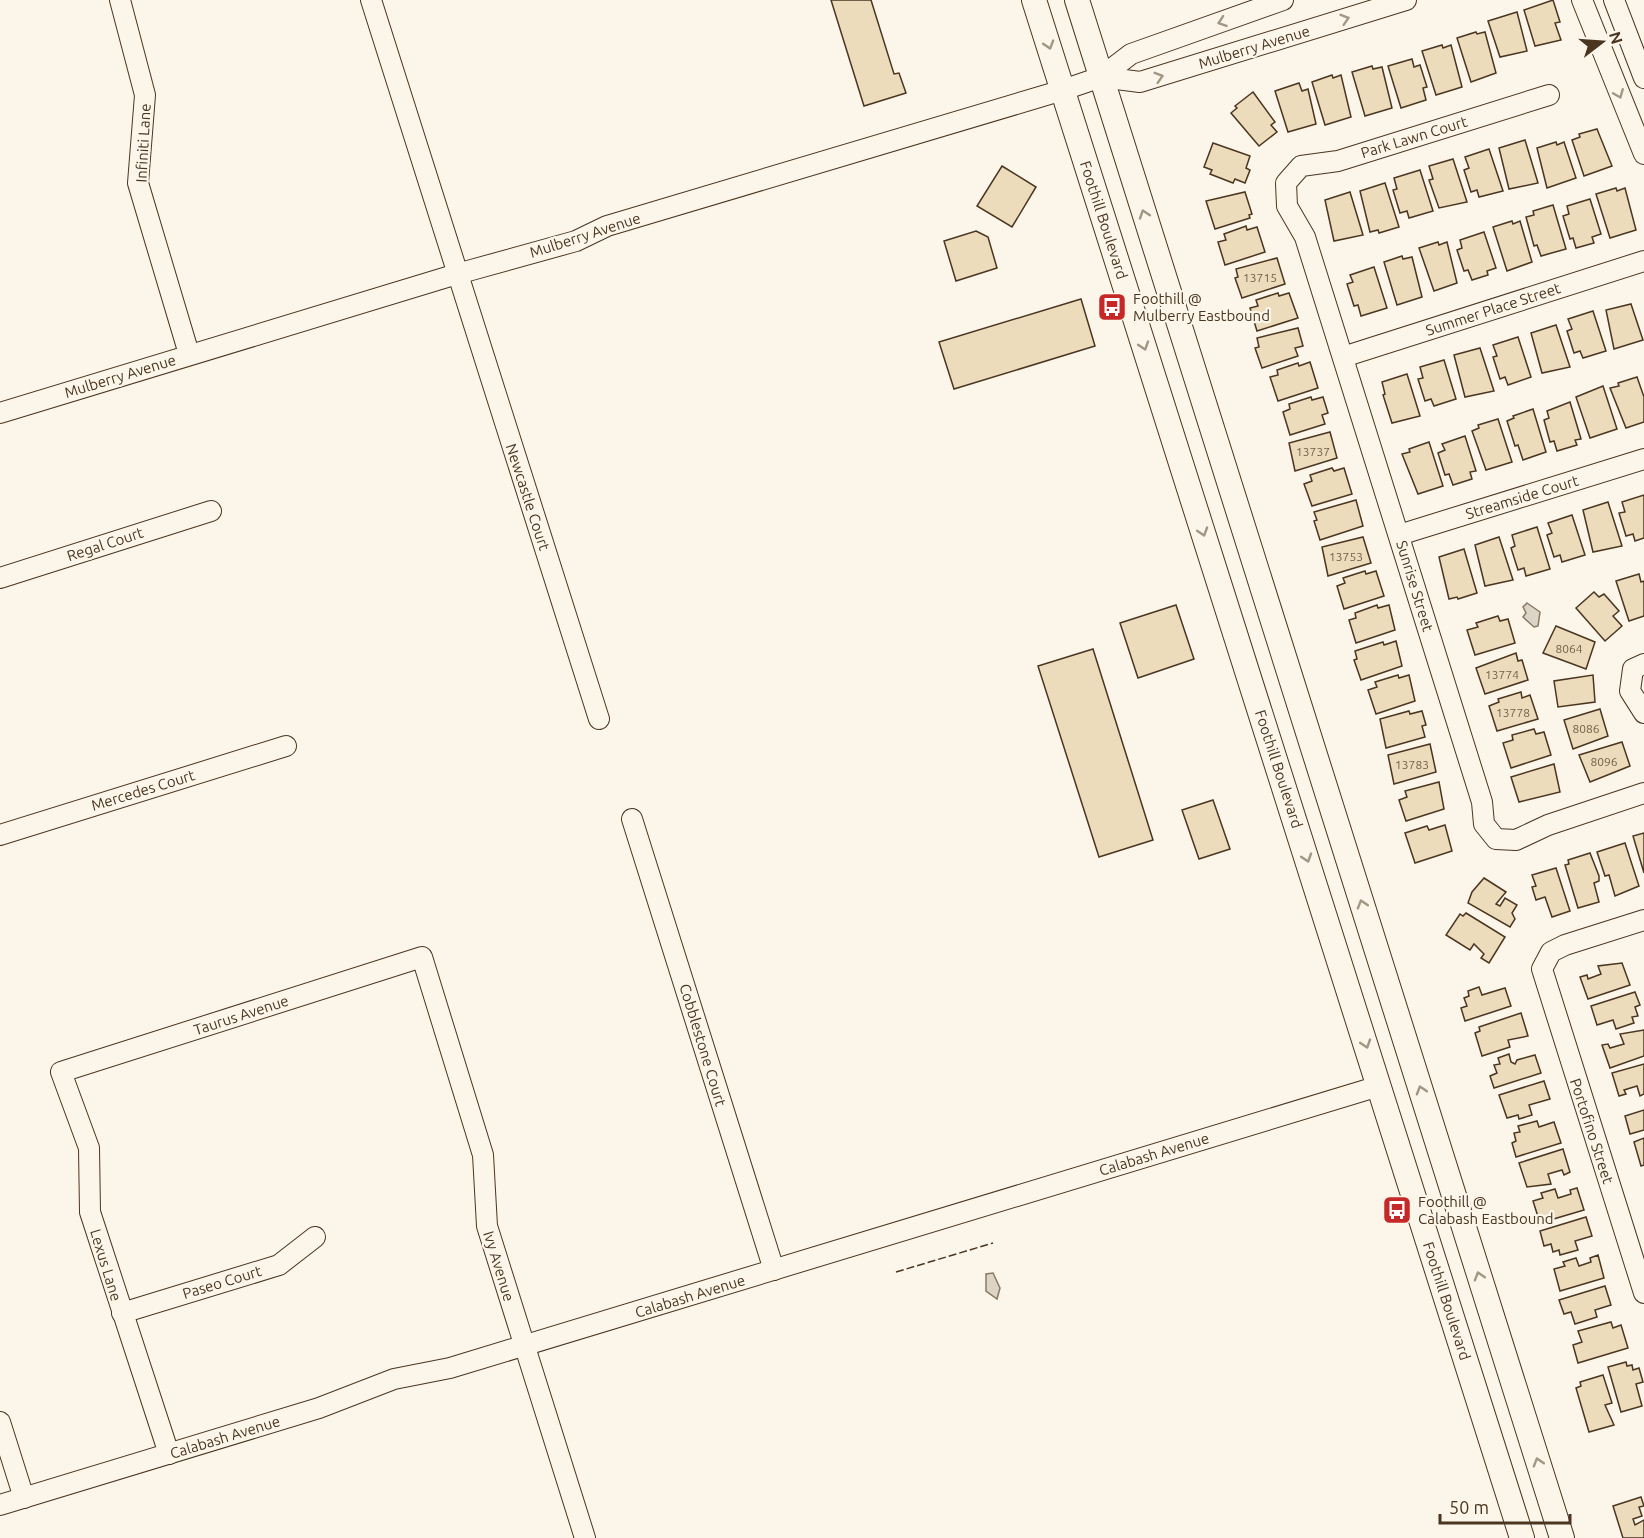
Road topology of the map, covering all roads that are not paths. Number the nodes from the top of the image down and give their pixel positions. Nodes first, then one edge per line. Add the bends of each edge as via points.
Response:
1 (120, 0) edge
2 (371, 0) edge
3 (1034, 0) edge
4 (1077, 0) edge
5 (1283, 0) edge
6 (1406, 0) edge
7 (1582, 0) edge
8 (1614, 0) edge
9 (1101, 77) junction
10 (1644, 78) edge
11 (1063, 90) junction
12 (1548, 95) dead end
13 (1644, 154) edge
14 (1286, 183) joint
15 (1644, 261) edge
16 (457, 274) junction
17 (189, 354) junction
18 (1343, 357) junction
19 (0, 413) edge
20 (1644, 459) edge
21 (211, 511) dead end
22 (1399, 535) junction
23 (0, 578) edge
24 (1644, 664) edge
25 (1644, 713) edge
26 (599, 719) dead end
27 (286, 746) dead end
28 (1644, 793) edge
29 (632, 819) dead end
30 (0, 835) edge
31 (1644, 920) edge
32 (422, 957) joint
33 (61, 1072) joint
34 (1379, 1086) junction
35 (315, 1238) dead end
36 (774, 1270) junction
37 (1642, 1280) edge
38 (122, 1313) junction
39 (524, 1346) junction
40 (0, 1422) edge
41 (169, 1454) junction
42 (24, 1498) junction
43 (0, 1505) edge
44 (585, 1538) edge
45 (1522, 1538) edge
46 (1562, 1538) edge

1 - 17 street, Infiniti Lane via 145,95 138,183
2 - 16 street, Newcastle Court
3 -> 11 main road, Foothill Boulevard
4 - 9 main road
5 -> 9 street, Mulberry Avenue via 1134,52
9 -> 6 street, Mulberry Avenue via 1140,82
7 -> 13 street
8 - 10 street
9 - 11 street, Mulberry Avenue
46 -> 9 main road
11 - 16 street, Mulberry Avenue via 606,226 576,242
11 -> 34 main road, Foothill Boulevard
12 - 14 street, Park Lawn Court via 1338,161 1302,166
14 - 18 street, Sunrise Street via 1287,206 1305,237
15 - 18 street, Summer Place Street
16 - 17 street, Mulberry Avenue
16 - 26 street, Newcastle Court
17 - 19 street, Mulberry Avenue
18 - 22 street, Sunrise Street
20 - 22 street, Streamside Court
21 - 23 street, Regal Court
22 - 28 street, Sunrise Street via 1482,802 1484,824 1496,839 1516,840 1548,825
24 - 25 street via 1633,669 1630,691
27 - 30 street, Mercedes Court
29 - 36 street, Cobblestone Court
31 - 37 street, Portofino Street via 1565,945 1551,952 1542,969
32 - 33 street, Taurus Avenue
32 - 39 street, Ivy Avenue via 483,1155 487,1226
33 - 38 street, Lexus Lane via 89,1148 90,1212
34 - 36 street, Calabash Avenue
34 - 45 main road, Foothill Boulevard
35 - 38 street, Paseo Court via 279,1265
36 - 39 street, Calabash Avenue
38 - 41 street, Lexus Lane
39 - 41 street, Calabash Avenue via 394,1380 319,1408
39 - 44 street, Ivy Avenue
40 - 42 street
41 - 42 street, Calabash Avenue
42 - 43 street, Calabash Avenue

